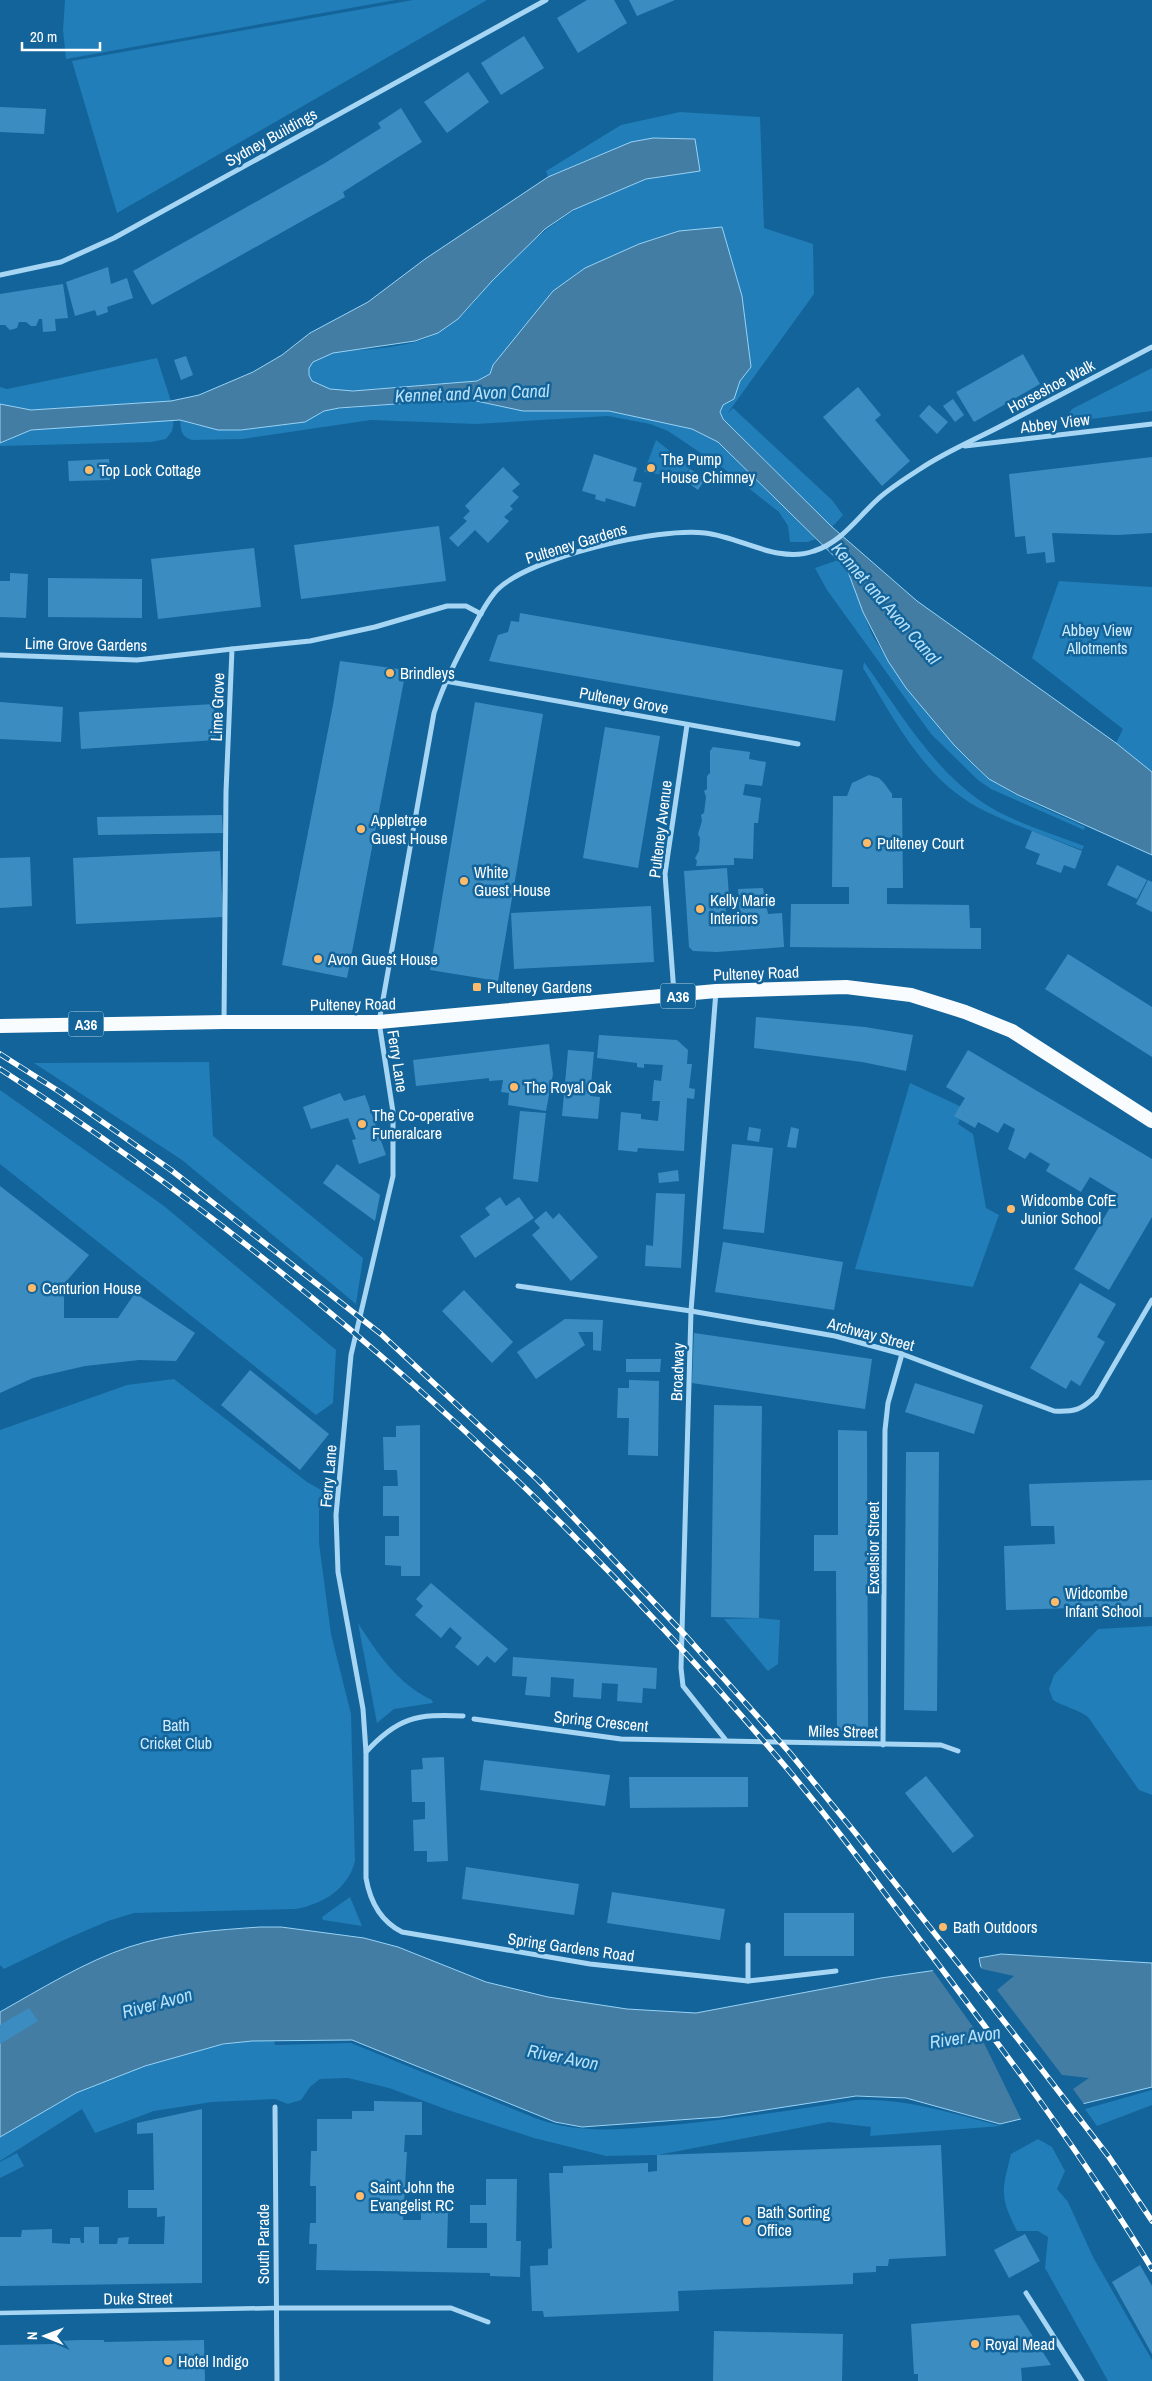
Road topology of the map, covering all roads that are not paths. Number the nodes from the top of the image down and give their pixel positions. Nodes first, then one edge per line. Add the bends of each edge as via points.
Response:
1 (546, 0) edge
2 (0, 275) edge
3 (1152, 347) edge
4 (1152, 424) edge
5 (962, 446) junction
6 (480, 614) junction
7 (232, 649) junction
8 (0, 655) edge
9 (445, 681) junction
10 (687, 725) junction
11 (798, 744) dead end
12 (716, 991) junction
13 (675, 996) junction
14 (224, 1022) junction
15 (379, 1022) junction
16 (0, 1026) edge
17 (1152, 1121) edge
18 (518, 1286) dead end
19 (1152, 1300) edge
20 (691, 1310) junction
21 (902, 1354) junction
22 (464, 1716) dead end
23 (474, 1718) dead end
24 (726, 1740) junction
25 (883, 1745) junction
26 (958, 1751) dead end
27 (366, 1752) junction
28 (392, 1927) joint
29 (748, 1945) dead end
30 (836, 1970) dead end
31 (748, 1981) junction
32 (275, 2107) dead end
33 (1026, 2293) dead end
34 (276, 2308) junction
35 (0, 2313) edge
36 (488, 2322) dead end
37 (277, 2381) edge
38 (1082, 2381) edge

1 - 2 street, Sydney Buildings via 114,238 61,262
3 - 5 street, Horseshoe Walk
4 - 5 street, Abbey View
5 - 6 street, Pulteney Gardens via 922,468 879,498 833,543 813,552 795,556 779,554 703,533 650,535 539,565 515,576 497,590
6 - 7 street, Lime Grove via 466,606 447,606 375,627 310,641
6 - 9 street, Pulteney Gardens
7 - 8 street, Lime Grove Gardens via 138,660
7 - 14 street, Lime Grove via 226,792
9 - 10 street, Pulteney Grove
9 - 15 street, Pulteney Gardens via 434,713
10 - 11 street, Pulteney Grove
10 - 13 street, Pulteney Avenue via 665,874
12 - 13 highway, Pulteney Road / A36
12 - 17 highway, Pulteney Road / A36 via 846,987 911,995 1012,1031
12 - 20 street, Broadway
13 - 15 highway, Pulteney Road / A36
14 - 15 highway, Pulteney Road / A36
14 - 16 highway, Pulteney Road / A36
15 - 27 street, Ferry Lane via 393,1112 393,1176 351,1355 336,1515 338,1572 363,1709
18 - 20 street, Archway Street
19 - 21 street, Archway Street via 1096,1396 1084,1408 1054,1411
20 - 21 street, Archway Street via 835,1336
20 - 24 street, Broadway via 681,1668 683,1686
21 - 25 street, Excelsior Street via 888,1403 885,1430
22 - 27 street via 429,1714 405,1721 384,1732
23 - 24 street, Spring Crescent via 621,1739
24 - 25 street, Miles Street
25 - 26 street, Miles Street via 940,1745
27 - 28 street, Ferry Lane via 366,1878 369,1896
28 - 31 street, Spring Gardens Road via 434,1939 590,1964
29 - 31 street
30 - 31 street, Spring Gardens Road
32 - 34 street, South Parade
33 - 38 street
34 - 35 street, Duke Street
34 - 36 street via 450,2308
34 - 37 street, South Parade

